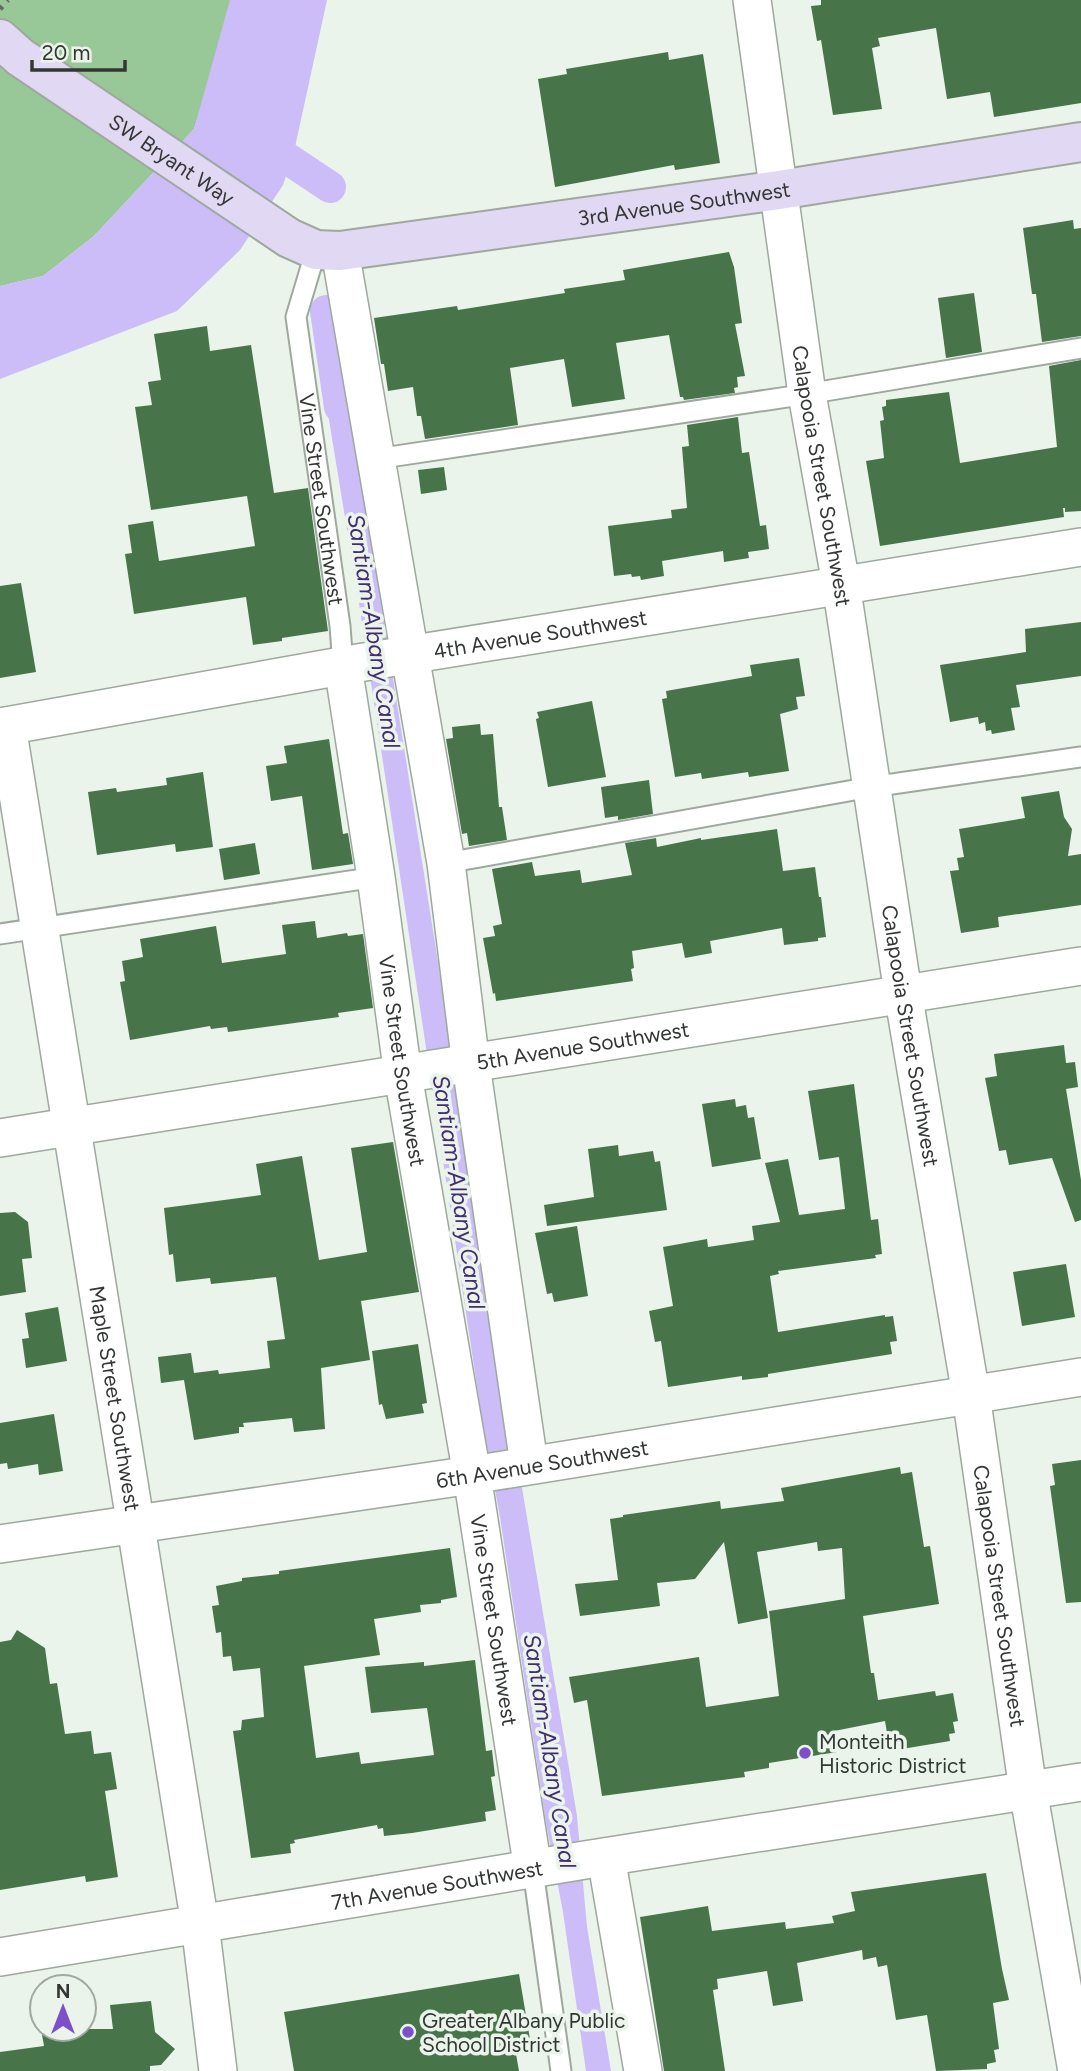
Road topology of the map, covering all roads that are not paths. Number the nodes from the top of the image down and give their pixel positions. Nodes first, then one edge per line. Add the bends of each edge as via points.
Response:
1 (752, 0) edge
2 (0, 39) edge
3 (1081, 142) edge
4 (779, 190) junction
5 (315, 246) junction
6 (1081, 348) edge
7 (807, 394) junction
8 (376, 459) junction
9 (1081, 547) edge
10 (841, 584) junction
11 (404, 656) junction
12 (351, 664) junction
13 (3, 726) edge
14 (1081, 757) edge
15 (871, 786) junction
16 (446, 863) junction
17 (376, 877) junction
18 (39, 927) junction
19 (0, 934) edge
20 (1081, 966) edge
21 (903, 993) junction
22 (464, 1065) junction
23 (412, 1073) junction
24 (70, 1128) junction
25 (0, 1138) edge
26 (1081, 1377) edge
27 (971, 1395) junction
28 (527, 1464) junction
29 (479, 1473) junction
30 (136, 1524) junction
31 (0, 1544) edge
32 (1081, 1782) edge
33 (1028, 1790) junction
34 (569, 1863) junction
35 (200, 1924) junction
36 (0, 1957) edge
37 (218, 2071) edge
38 (561, 2071) edge
39 (643, 2071) edge
40 (1077, 2071) edge

1 - 4 street, Calapooia Street Southwest
2 - 5 street, SW Bryant Way via 20,57
3 - 4 street, 3rd Avenue Southwest
4 - 5 street, 3rd Avenue Southwest
4 - 7 street, Calapooia Street Southwest
5 - 8 street
5 - 12 lane, Vine Street Southwest via 296,317 340,626
6 - 7 lane
7 - 8 lane
7 - 10 street, Calapooia Street Southwest
8 - 11 street
9 - 10 street, 4th Avenue Southwest
10 - 11 street, 4th Avenue Southwest
10 - 15 street, Calapooia Street Southwest
11 - 12 street, 4th Avenue Southwest
11 - 16 street
12 - 13 street, 4th Avenue Southwest
12 - 17 street, Vine Street Southwest
13 - 18 street, Maple Street Southwest
14 - 15 lane
15 - 16 lane
15 - 21 street, Calapooia Street Southwest
16 - 22 street
17 - 18 lane
17 - 23 street, Vine Street Southwest
18 - 19 lane
18 - 24 street, Maple Street Southwest
20 - 21 street, 5th Avenue Southwest
21 - 22 street, 5th Avenue Southwest
21 - 27 street, Calapooia Street Southwest
22 - 23 street, 5th Avenue Southwest
22 - 28 street
23 - 24 street, 5th Avenue Southwest
23 - 29 street, Vine Street Southwest
24 - 25 street, 5th Avenue Southwest
24 - 30 street, Maple Street Southwest
26 - 27 street, 6th Avenue Southwest
27 - 28 street, 6th Avenue Southwest
27 - 33 street, Calapooia Street Southwest
28 - 29 street, 6th Avenue Southwest
29 - 30 street, 6th Avenue Southwest
29 - 34 street, Vine Street Southwest
30 - 31 street, 6th Avenue Southwest
30 - 35 street, Maple Street Southwest
32 - 33 street, 7th Avenue Southwest
33 - 34 street, 7th Avenue Southwest
33 - 40 street, Calapooia Street Southwest
34 - 35 street, 7th Avenue Southwest
34 - 38 lane
34 - 39 street, Vine Street Southwest
35 - 36 street, 7th Avenue Southwest
35 - 37 street, Maple Street Southwest

